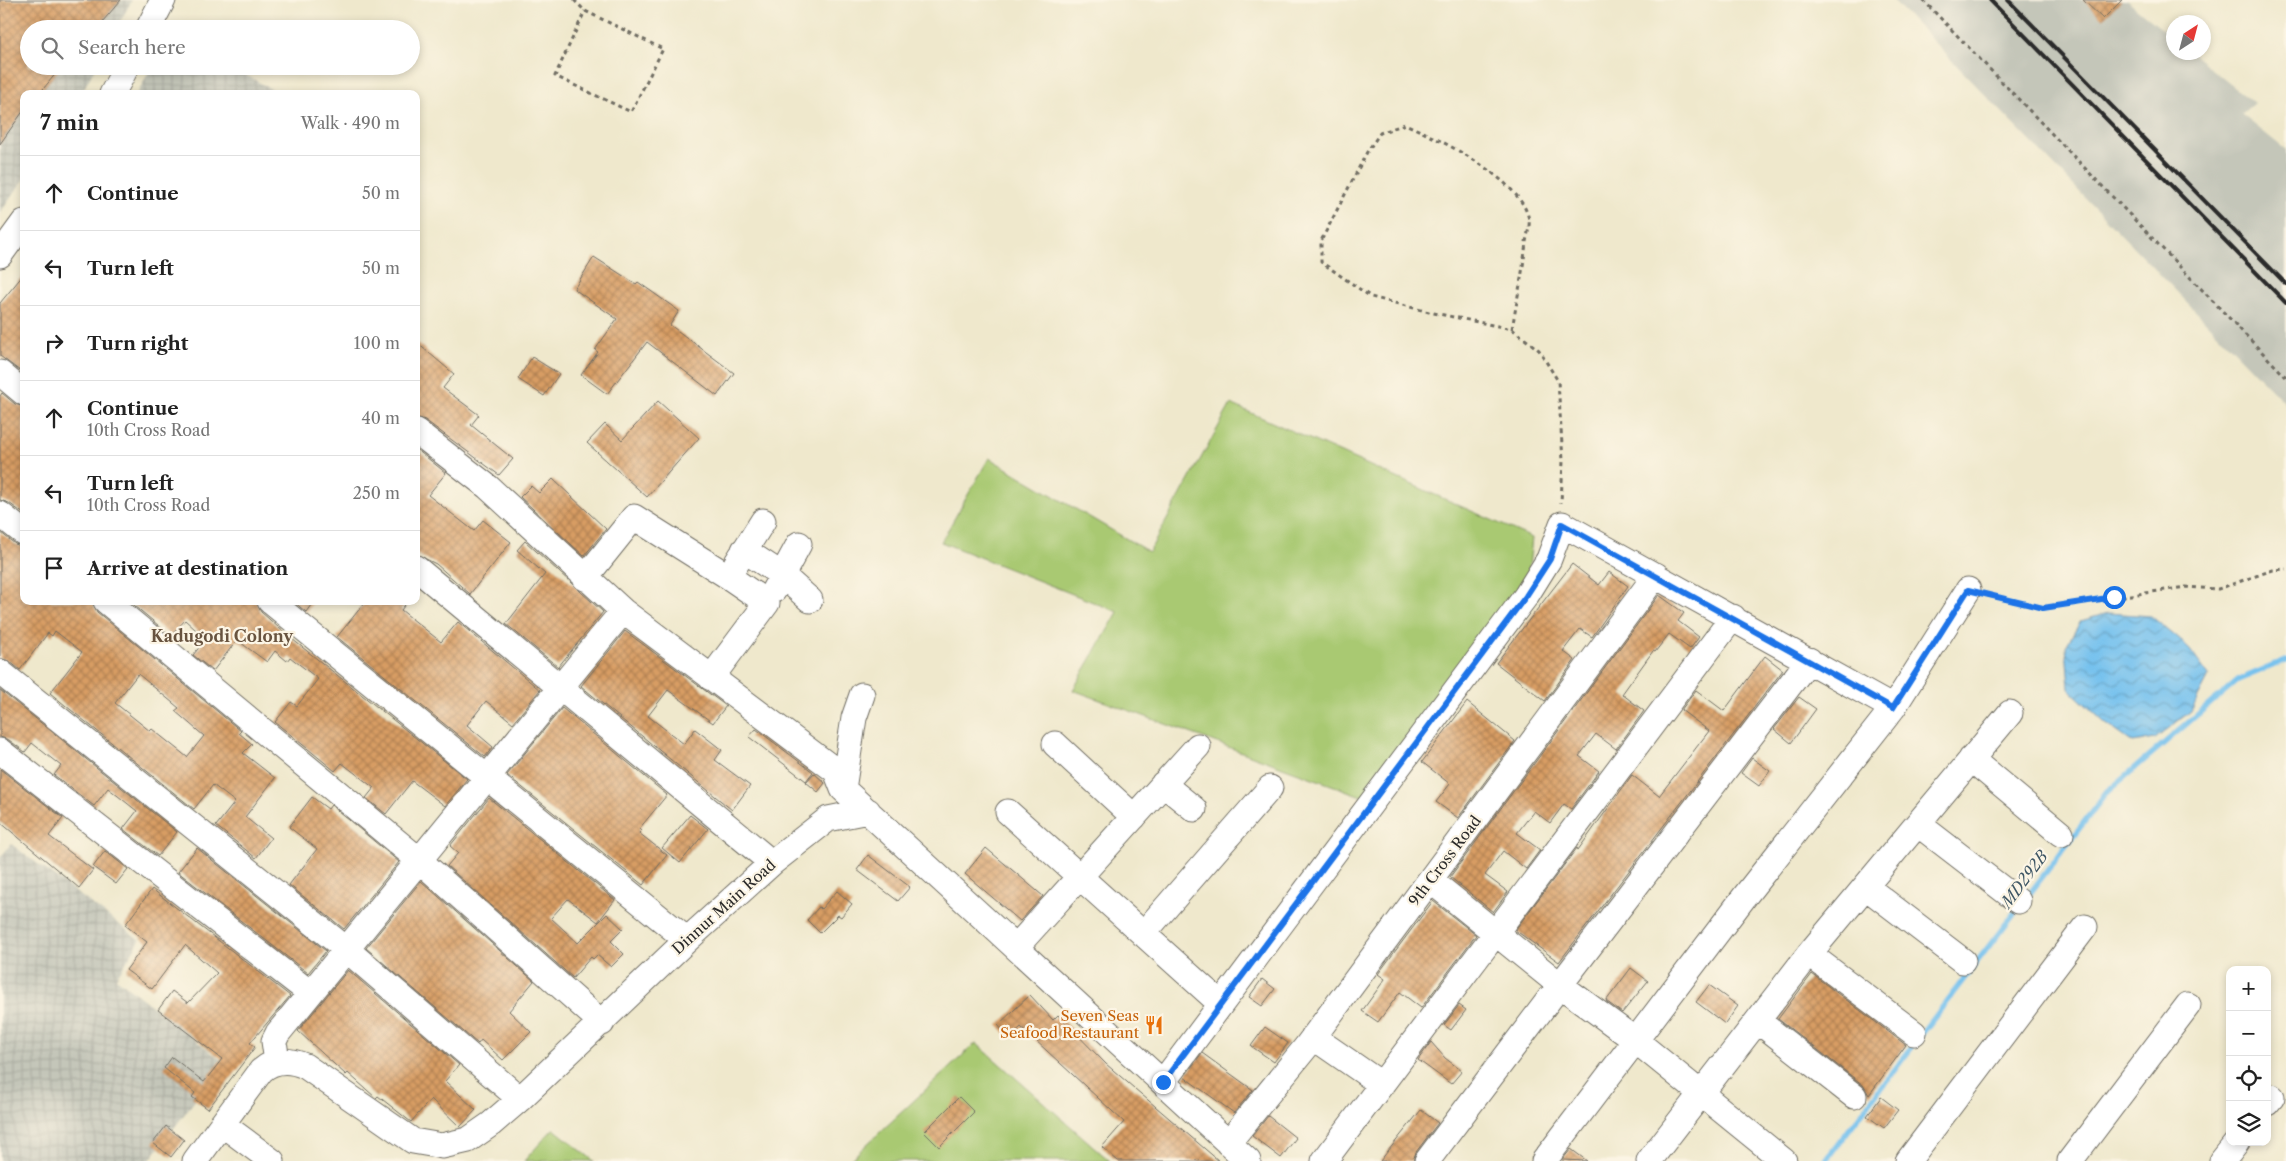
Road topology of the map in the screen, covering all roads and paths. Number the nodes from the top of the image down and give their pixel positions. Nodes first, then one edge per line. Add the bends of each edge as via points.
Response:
1 (163, 0) edge
2 (574, 0) edge
3 (1923, 0) edge
4 (585, 11) junction
5 (153, 20) edge
6 (122, 75) edge
7 (114, 90) edge
8 (20, 228) edge
9 (0, 256) edge
10 (1512, 329) junction
11 (0, 372) edge
12 (2286, 378) edge
13 (20, 390) edge
14 (420, 434) edge
15 (0, 514) edge
16 (762, 521) dead end
17 (1562, 524) junction
18 (20, 530) edge
19 (799, 544) dead end
20 (744, 550) junction
21 (2286, 570) edge
22 (420, 571) edge
23 (782, 575) junction
24 (1656, 576) junction
25 (729, 577) junction
26 (585, 578) junction
27 (1968, 590) joint
28 (810, 600) dead end
29 (767, 603) junction
30 (111, 605) edge
31 (275, 605) edge
32 (623, 611) junction
33 (1732, 617) junction
34 (1809, 660) junction
35 (0, 672) edge
36 (711, 678) junction
37 (560, 687) junction
38 (862, 695) dead end
39 (1893, 708) junction
40 (2010, 713) dead end
41 (1055, 744) dead end
42 (1198, 746) dead end
43 (0, 751) edge
44 (1971, 759) junction
45 (486, 778) junction
46 (1163, 784) junction
47 (1270, 788) dead end
48 (843, 789) junction
49 (1194, 809) dead end
50 (868, 811) junction
51 (1008, 812) dead end
52 (1134, 817) junction
53 (1918, 824) junction
54 (2061, 834) dead end
55 (419, 860) junction
56 (772, 863) junction
57 (1079, 877) junction
58 (1430, 880) junction
59 (1866, 887) junction
60 (2018, 901) dead end
61 (2085, 927) dead end
62 (1496, 933) junction
63 (1143, 934) junction
64 (687, 940) junction
65 (1016, 947) junction
66 (346, 949) junction
67 (1809, 954) junction
68 (1963, 961) dead end
69 (1560, 985) junction
70 (310, 993) junction
71 (1221, 1004) junction
72 (2188, 1005) dead end
73 (1758, 1020) junction
74 (602, 1022) junction
75 (1914, 1033) dead end
76 (1313, 1037) junction
77 (1635, 1040) junction
78 (277, 1062) junction
79 (1163, 1082) junction
80 (1381, 1084) junction
81 (1701, 1094) junction
82 (1854, 1096) dead end
83 (520, 1099) junction
84 (222, 1124) junction
85 (1228, 1143) junction
86 (2234, 1146) edge
87 (195, 1161) edge
88 (272, 1161) edge
89 (1248, 1161) edge
90 (1324, 1161) edge
91 (1427, 1161) edge
92 (1544, 1161) edge
93 (1649, 1161) edge
94 (1784, 1161) edge
95 (1908, 1161) edge
96 (2070, 1161) edge
97 (2222, 1161) edge

1 - 5 street
2 - 4 path
3 - 12 path
4 - 4 path via 555,76 631,112 663,49
6 - 7 street
8 - 9 street
10 - 10 path via 1529,220 1516,194 1493,173 1421,131 1405,124 1380,133 1320,241 1321,262 1371,297
10 - 17 path via 1539,350 1558,381 1563,460
11 - 13 street
14 - 26 street via 488,487
15 - 18 street
16 - 20 street
17 - 24 street
17 - 71 street via 1550,559 1526,596
19 - 23 street
20 - 23 street
20 - 25 street
21 - 27 path via 2273,570 2218,589 2186,587 2043,608
22 - 37 street
23 - 28 street
23 - 29 street
24 - 33 street
24 - 58 street, 9th Cross Road
25 - 26 street via 634,518
25 - 29 street
26 - 32 street
27 - 39 street
29 - 36 street
30 - 55 street
31 - 45 street
32 - 36 street
32 - 37 street
33 - 34 street
33 - 62 street
34 - 39 street
34 - 69 street
35 - 66 street
36 - 48 street via 836,771
37 - 45 street
37 - 56 street
38 - 48 street via 854,718
39 - 77 street
40 - 44 street
41 - 52 street
42 - 46 street
43 - 70 street
44 - 53 street
44 - 54 street
45 - 55 street
45 - 64 street
46 - 49 street
46 - 52 street
47 - 63 street
48 - 50 street
50 - 56 street, Dinnur Main Road via 828,819
50 - 65 street
51 - 57 street
52 - 57 street
53 - 59 street
53 - 60 street
55 - 66 street
55 - 74 street
56 - 64 street, Dinnur Main Road
57 - 63 street
57 - 65 street
58 - 62 street
58 - 76 street, 9th Cross Road
59 - 67 street
59 - 68 street
61 - 95 street
62 - 69 street
62 - 80 street
63 - 71 street
64 - 74 street, Dinnur Main Road
65 - 79 street
66 - 70 street
66 - 83 street
67 - 73 street
67 - 75 street
69 - 77 street
69 - 91 street
70 - 78 street via 274,1041
71 - 79 street
72 - 96 street
73 - 81 street
73 - 82 street
74 - 83 street, Dinnur Main Road
76 - 80 street
76 - 85 street, 9th Cross Road
77 - 81 street
77 - 92 street
78 - 83 street, Dinnur Main Road via 297,1062 305,1066 401,1134 428,1145 442,1146 468,1140
78 - 84 street via 261,1071
79 - 85 street
80 - 90 street
81 - 93 street
81 - 94 street
84 - 87 street
84 - 88 street
85 - 89 street
86 - 97 street

